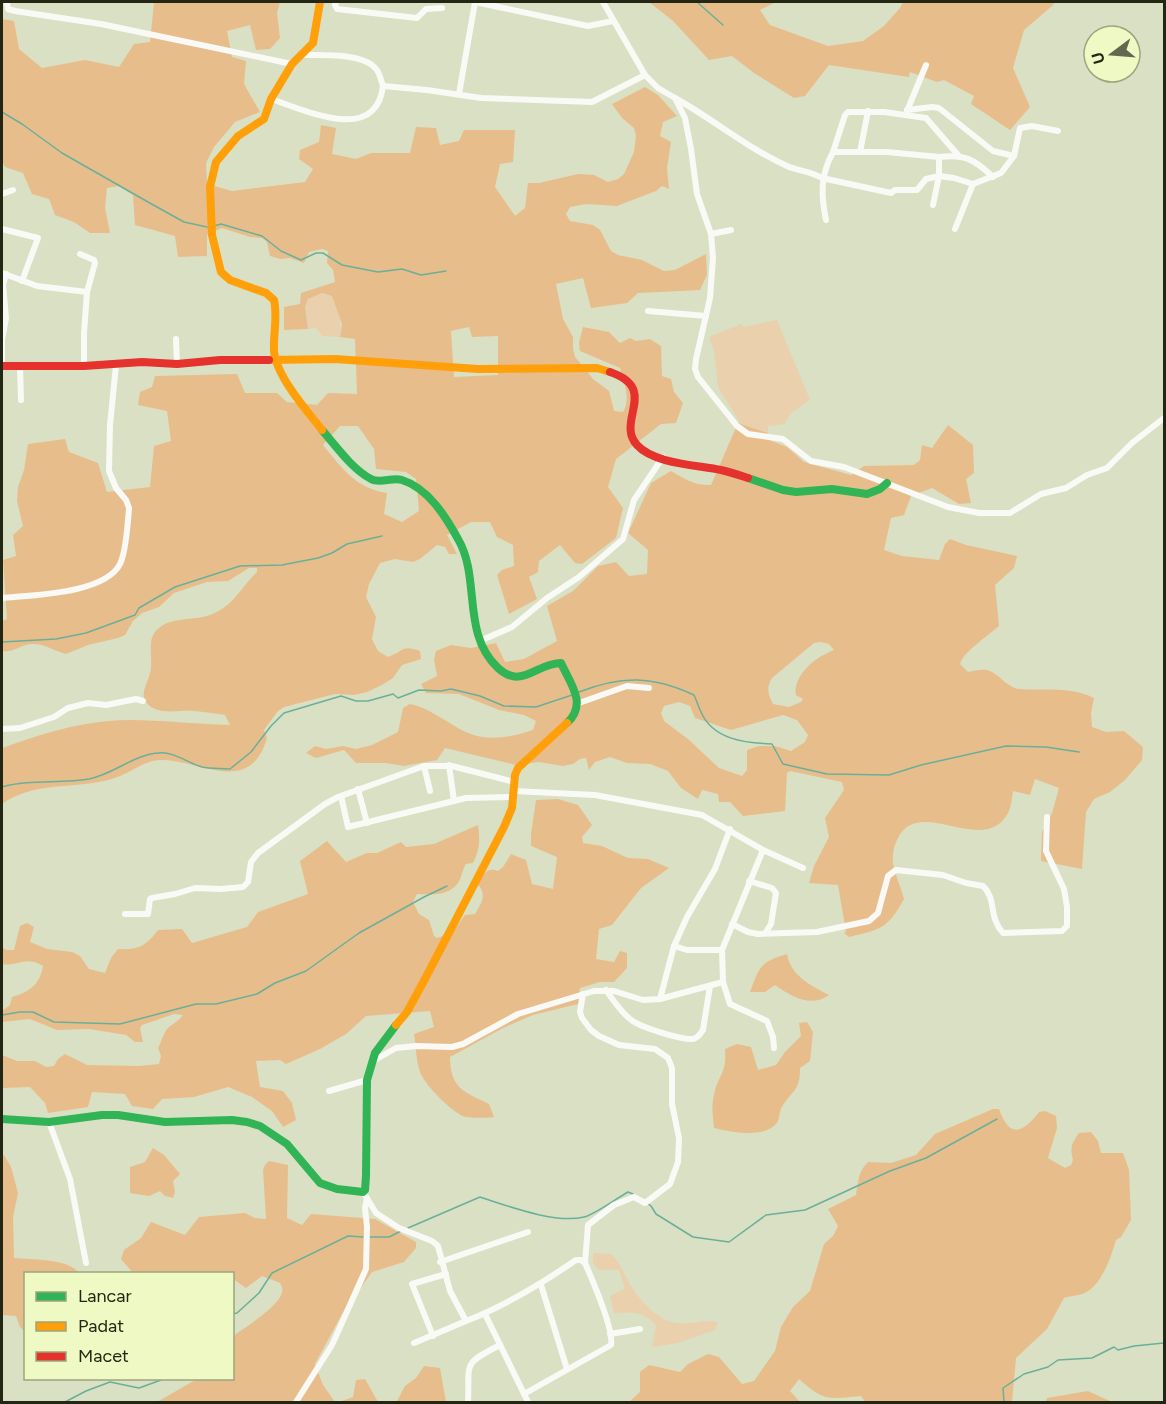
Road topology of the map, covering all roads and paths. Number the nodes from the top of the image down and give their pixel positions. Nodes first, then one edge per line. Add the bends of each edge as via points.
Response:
1 (320, 2) edge
2 (336, 2) edge
3 (475, 2) edge
4 (603, 2) edge
5 (5, 6) edge
6 (442, 8) dead end
7 (614, 21) junction
8 (304, 55) junction
9 (292, 64) junction
10 (926, 65) dead end
11 (645, 75) junction
12 (383, 86) junction
13 (459, 94) junction
14 (675, 98) junction
15 (271, 99) junction
16 (695, 109) junction
17 (868, 111) junction
18 (906, 112) junction
19 (685, 118) junction
20 (1058, 131) dead end
21 (832, 152) junction
22 (861, 152) junction
23 (958, 155) junction
24 (1014, 156) junction
25 (939, 158) junction
26 (939, 176) junction
27 (993, 177) junction
28 (822, 178) junction
29 (974, 184) junction
30 (13, 190) dead end
31 (2, 194) edge
32 (933, 205) dead end
33 (826, 220) dead end
34 (2, 229) edge
35 (955, 229) dead end
36 (731, 231) dead end
37 (711, 234) junction
38 (80, 254) dead end
39 (4, 273) edge
40 (22, 281) junction
41 (87, 292) junction
42 (648, 311) dead end
43 (706, 315) junction
44 (176, 339) dead end
45 (275, 360) junction
46 (177, 364) junction
47 (116, 365) junction
48 (2, 366) edge
49 (20, 366) junction
50 (84, 366) junction
51 (21, 400) dead end
52 (1164, 418) edge
53 (663, 458) junction
54 (887, 483) junction
55 (2, 598) edge
56 (482, 640) junction
57 (649, 688) dead end
58 (577, 696) junction
59 (143, 701) dead end
60 (2, 729) edge
61 (449, 765) junction
62 (424, 766) junction
63 (358, 789) junction
64 (514, 790) junction
65 (430, 791) dead end
66 (341, 796) junction
67 (454, 801) junction
68 (1047, 817) dead end
69 (367, 823) junction
70 (730, 829) junction
71 (763, 850) junction
72 (803, 868) dead end
73 (749, 880) junction
74 (125, 914) dead end
75 (732, 924) junction
76 (766, 932) junction
77 (674, 946) junction
78 (722, 950) junction
79 (723, 982) junction
80 (710, 986) junction
81 (606, 990) junction
82 (583, 994) junction
83 (660, 999) junction
84 (774, 1048) dead end
85 (372, 1061) junction
86 (367, 1080) junction
87 (328, 1091) dead end
88 (2, 1119) edge
89 (49, 1122) junction
90 (365, 1195) junction
91 (528, 1232) dead end
92 (440, 1262) junction
93 (86, 1263) dead end
94 (585, 1263) junction
95 (446, 1274) junction
96 (541, 1285) junction
97 (484, 1314) junction
98 (465, 1321) junction
99 (640, 1329) dead end
100 (610, 1334) junction
101 (433, 1336) junction
102 (414, 1342) dead end
103 (500, 1345) junction
104 (567, 1369) junction
105 (524, 1394) junction
106 (296, 1402) edge
107 (468, 1402) edge
108 (528, 1402) edge

1 - 8 street via 315,39
2 - 6 street via 337,9 417,18 426,9
3 - 7 street via 588,26
3 - 13 street
4 - 7 street
5 - 9 street
7 - 11 street
8 - 9 street
8 - 12 street via 369,62 377,69
9 - 15 street
10 - 18 street
11 - 13 street via 592,102
11 - 14 street
12 - 13 street
12 - 15 street via 376,106 360,119 337,119
14 - 16 street
14 - 19 street
15 - 45 street via 264,119 238,135 216,162 210,187 212,235 219,269 223,275 274,300
16 - 19 street
16 - 28 street via 718,127 787,166
17 - 18 street
17 - 21 street via 845,115
17 - 22 street
18 - 23 street via 926,118
18 - 24 street via 939,108 993,151
19 - 37 street via 696,194
20 - 24 street via 1020,128
21 - 22 street
21 - 28 street
22 - 25 street
23 - 25 street
23 - 27 street
24 - 27 street
25 - 26 street
26 - 28 street via 926,179 917,190 891,193
26 - 29 street
26 - 32 street
27 - 29 street
28 - 33 street
29 - 35 street
30 - 31 street
34 - 40 street via 38,238
36 - 37 street
37 - 43 street via 712,282
38 - 41 street via 94,260
39 - 40 street
39 - 48 street
40 - 41 street
41 - 50 street
42 - 43 street
43 - 54 street via 695,369 737,426 748,434 783,439 811,461 844,467
44 - 46 street
45 - 46 street
45 - 53 street via 607,370 635,388 631,433 635,443
45 - 56 street via 294,394 364,474 375,480 410,483 441,512 468,560 472,603
46 - 47 street
47 - 50 street
47 - 55 street via 109,471 129,508 120,564 91,586
48 - 49 street
49 - 50 street
49 - 51 street
52 - 54 street via 1107,468 1066,488 1041,494 1010,513 958,509
53 - 54 street via 724,471 790,492 840,489 858,495 880,491
53 - 56 street via 634,500 624,538 512,627
56 - 58 street via 492,662 505,674 520,678 561,663
57 - 58 street via 627,686
58 - 64 street via 573,718 518,768
59 - 60 street via 88,703 20,728
61 - 62 street
61 - 64 street
61 - 67 street
62 - 63 street
62 - 65 street
63 - 66 street
63 - 69 street
64 - 67 street
64 - 70 street via 595,795 671,808 702,815
64 - 85 street via 509,816 425,979
66 - 69 street via 346,826
66 - 74 street via 258,853 243,887 195,888 152,897 148,914
67 - 69 street
68 - 76 street via 1046,851 1066,896 1067,926 1062,931 1003,933 993,919 991,897 983,886 943,875 896,870 888,876 878,913 869,921 818,932
70 - 71 street
70 - 77 street via 715,869
71 - 72 street
71 - 73 street
73 - 75 street
73 - 76 street via 776,893
75 - 76 street via 754,934
75 - 78 street
77 - 78 street
77 - 83 street
78 - 79 street
79 - 80 street
79 - 84 street via 730,1004 767,1021
80 - 81 street via 703,1030 692,1039 643,1028 621,1010
80 - 83 street
81 - 82 street
81 - 83 street via 643,1000
82 - 85 street via 518,1014 463,1044 396,1048
82 - 94 street via 580,1012 591,1030 610,1042 656,1049 668,1058 679,1138 678,1162 670,1184 646,1202 630,1197 591,1222 586,1234
85 - 86 street
86 - 87 street
86 - 90 street
88 - 89 street
89 - 90 street via 102,1114 165,1122 247,1122 287,1144 320,1183
89 - 93 street via 70,1179
90 - 92 street via 376,1213 435,1243 440,1249
90 - 106 street via 366,1269 332,1345
91 - 92 street
92 - 95 street
94 - 96 street via 576,1260
94 - 100 street
95 - 98 street via 450,1292
95 - 101 street via 412,1284
96 - 97 street
96 - 104 street
97 - 98 street
97 - 103 street
98 - 101 street
99 - 100 street
100 - 104 street via 611,1345 607,1349
101 - 102 street
103 - 105 street
103 - 107 street via 470,1364
104 - 105 street
105 - 108 street

